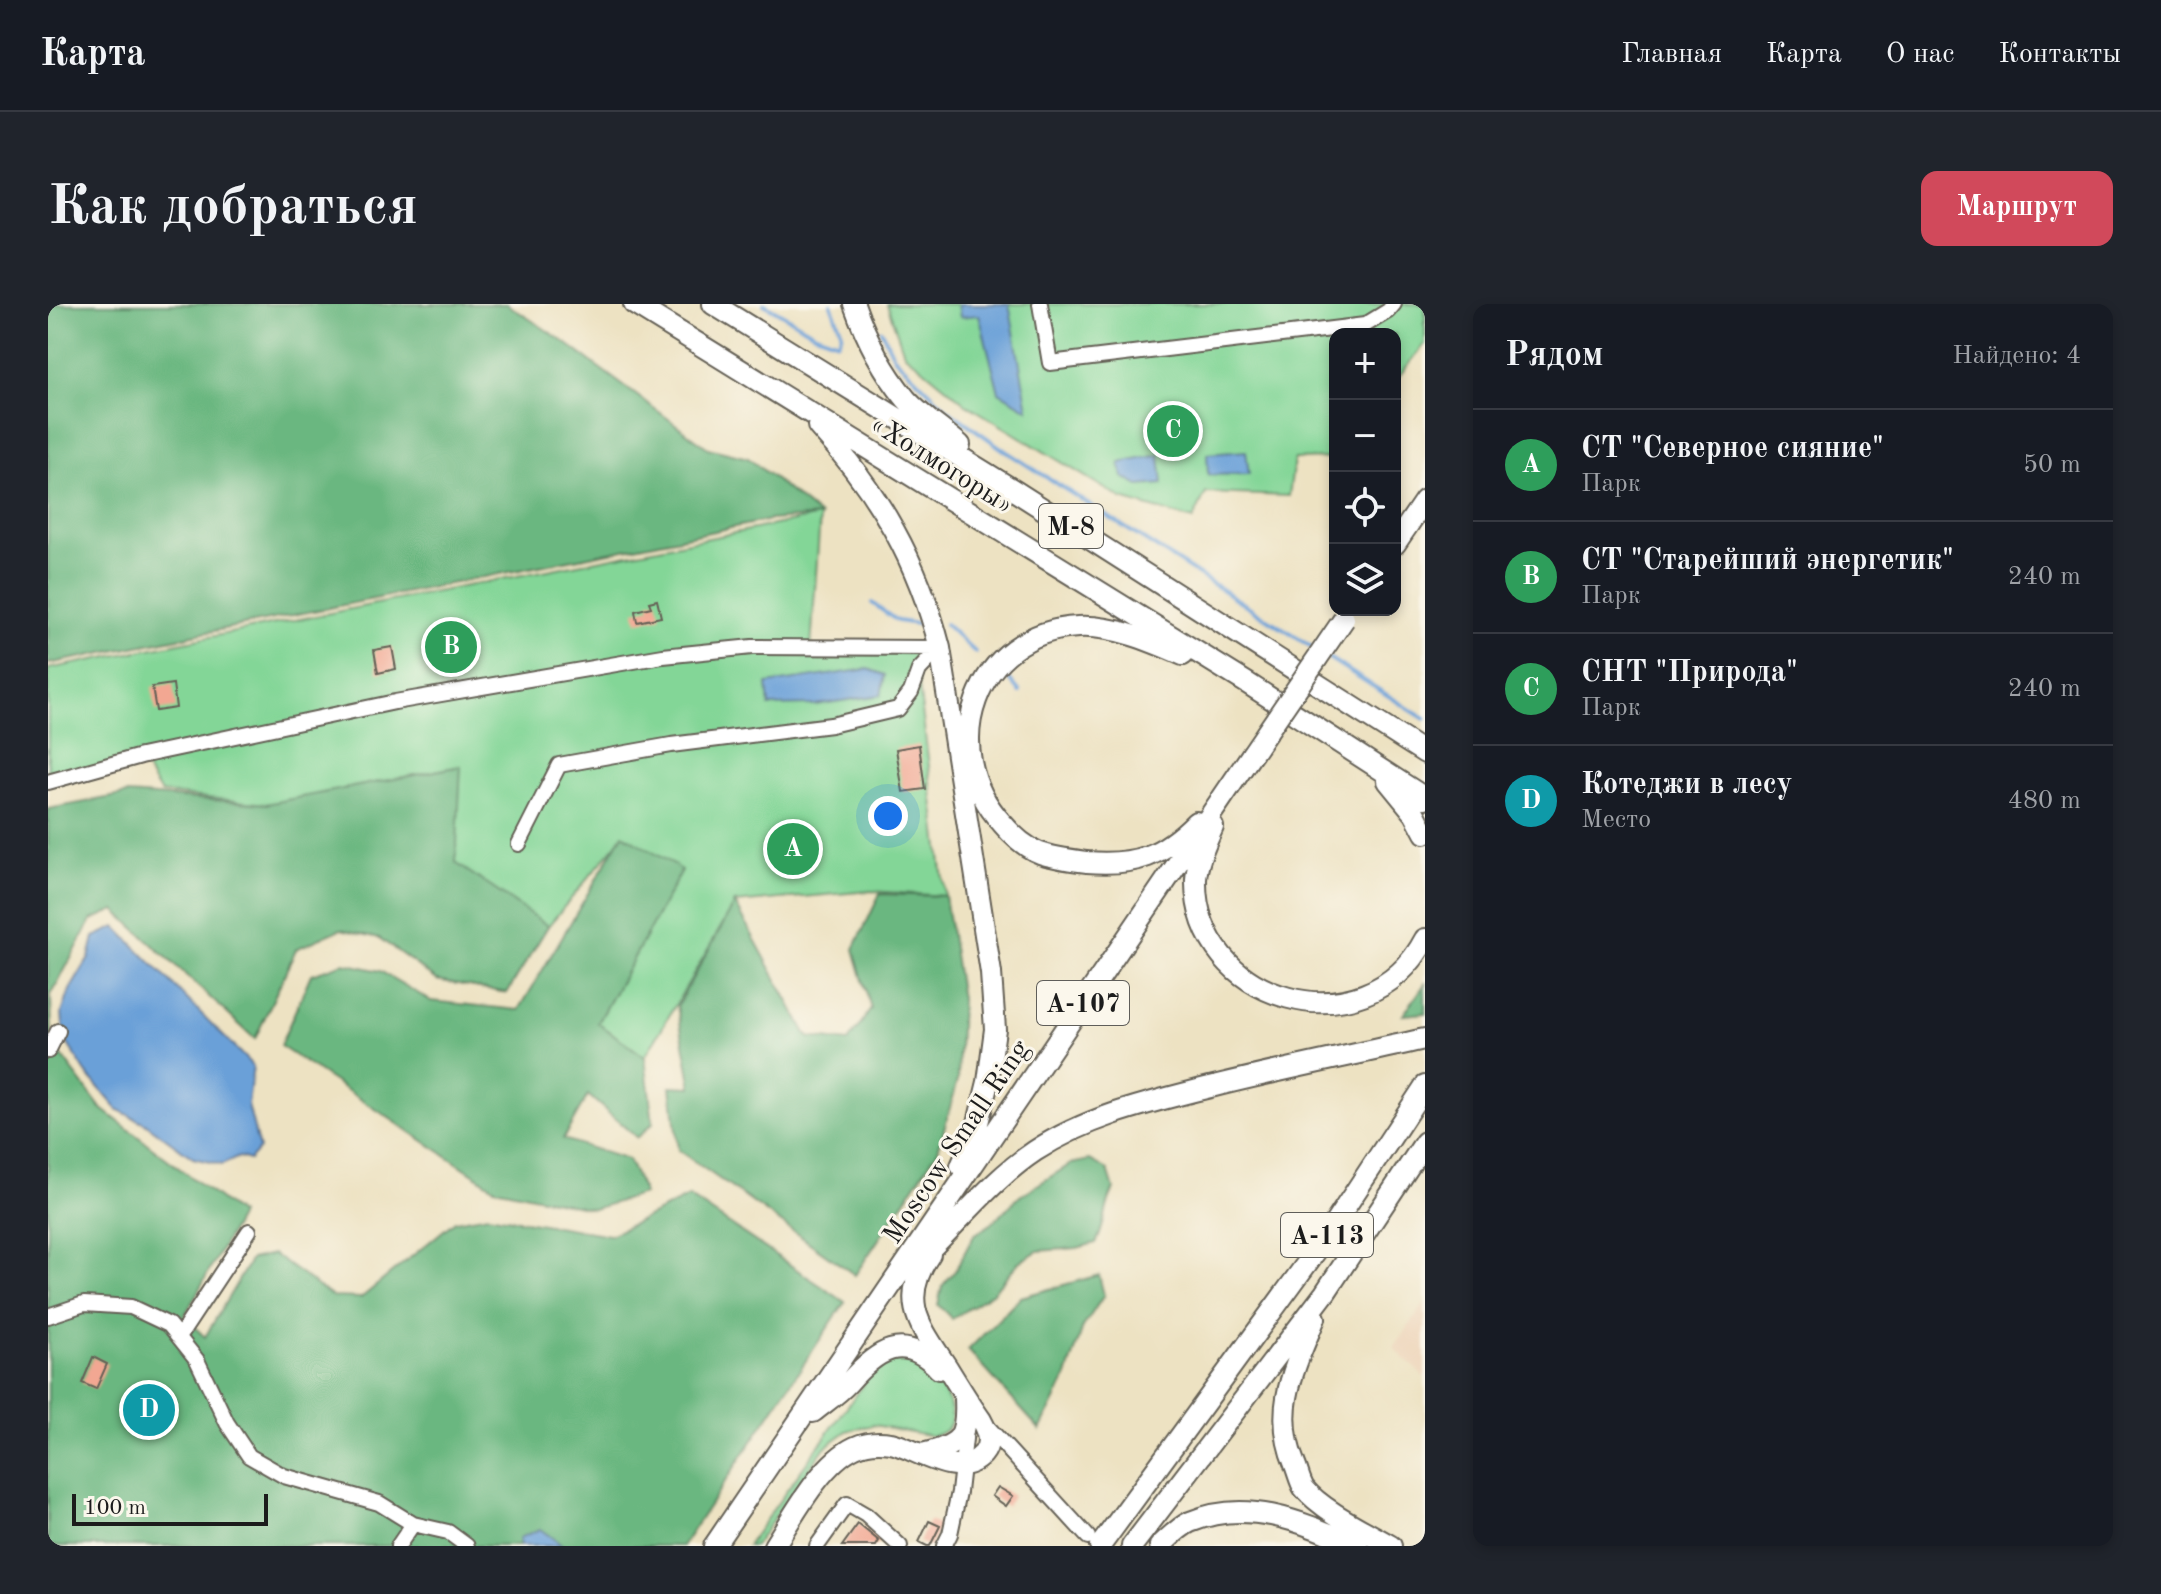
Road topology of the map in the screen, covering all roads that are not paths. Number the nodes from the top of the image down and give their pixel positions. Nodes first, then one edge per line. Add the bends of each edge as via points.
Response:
1 (634, 304) edge
2 (713, 304) edge
3 (854, 304) edge
4 (1040, 304) edge
5 (1394, 304) edge
6 (802, 408) junction
7 (1015, 491) junction
8 (1425, 500) edge
9 (1425, 526) edge
10 (1396, 544) edge
11 (1398, 544) edge
12 (1346, 616) edge
13 (940, 648) junction
14 (1247, 683) junction
15 (1359, 711) junction
16 (1425, 735) edge
17 (1425, 753) edge
18 (1378, 769) junction
19 (48, 782) edge
20 (1228, 790) junction
21 (1425, 798) edge
22 (1425, 833) edge
23 (519, 844) dead end
24 (1425, 939) edge
25 (58, 1031) dead end
26 (1425, 1039) edge
27 (48, 1051) edge
28 (1425, 1086) edge
29 (1425, 1142) edge
30 (942, 1210) junction
31 (249, 1231) dead end
32 (940, 1241) junction
33 (892, 1284) junction
34 (1325, 1293) junction
35 (48, 1316) edge
36 (179, 1337) junction
37 (962, 1394) junction
38 (973, 1426) junction
39 (794, 1427) junction
40 (994, 1447) junction
41 (931, 1459) junction
42 (963, 1464) junction
43 (959, 1492) junction
44 (413, 1524) junction
45 (1094, 1542) edge
46 (398, 1546) edge
47 (467, 1546) edge
48 (714, 1546) edge
49 (774, 1546) edge
50 (817, 1546) edge
51 (900, 1546) edge
52 (944, 1546) edge
53 (1132, 1546) edge
54 (1160, 1546) edge
55 (1358, 1546) edge
56 (1391, 1546) edge

1 - 6 highway, «Холмогоры» / М-8
2 - 7 highway, «Холмогоры» / М-8
3 - 7 highway via 863,330 907,401
4 - 5 lane via 1050,363 1365,325
6 - 13 highway via 852,463 883,510 929,606
6 - 14 highway, «Холмогоры» / М-8
7 - 15 highway, «Холмогоры» / М-8
8 - 10 highway
9 - 11 highway
12 - 20 highway, Moscow Small Ring / А-107, bridge
13 - 19 lane via 752,647 663,656 395,702 141,756
13 - 23 lane via 919,670 898,709 831,725 559,765
13 - 30 highway via 991,973 995,1029 975,1135
14 - 18 highway, «Холмогоры» / М-8
14 - 20 highway via 1140,638 1081,626 1050,629 1001,657 983,682 972,712 969,745 988,809 1015,838 1038,852 1108,863 1159,853
15 - 16 highway
15 - 17 highway, «Холмогоры» / М-8
18 - 21 highway, «Холмогоры» / М-8
18 - 22 highway
20 - 24 highway via 1197,868 1198,908 1223,955 1244,977 1271,994 1299,1002 1358,998 1407,968
20 - 30 highway, Moscow Small Ring / А-107
25 - 27 lane
26 - 32 highway via 1132,1107 1086,1124 1015,1165
28 - 45 highway, А-113 via 1321,1244
29 - 34 highway, А-113
30 - 33 highway, Moscow Small Ring / А-107
31 - 36 lane
32 - 33 highway
32 - 37 highway via 920,1269 913,1302 919,1326
33 - 39 highway, Moscow Small Ring / А-107
34 - 53 highway, А-113
34 - 56 highway via 1283,1407 1289,1452 1304,1488 1339,1517
35 - 36 lane via 84,1304 131,1307 169,1325
36 - 44 lane via 249,1456 284,1476 379,1503
37 - 38 highway
37 - 39 highway via 925,1357 893,1349 871,1358
38 - 40 highway
38 - 41 highway
38 - 42 lane
39 - 48 highway, Moscow Small Ring / А-107
40 - 42 highway
40 - 45 lane
41 - 42 highway
41 - 43 lane via 954,1479
41 - 49 highway via 890,1443 852,1448 827,1469
42 - 43 lane
43 - 52 lane
44 - 46 lane
44 - 47 lane via 448,1532
50 - 51 lane via 847,1504
54 - 55 highway via 1187,1523 1223,1512 1260,1512 1298,1521

